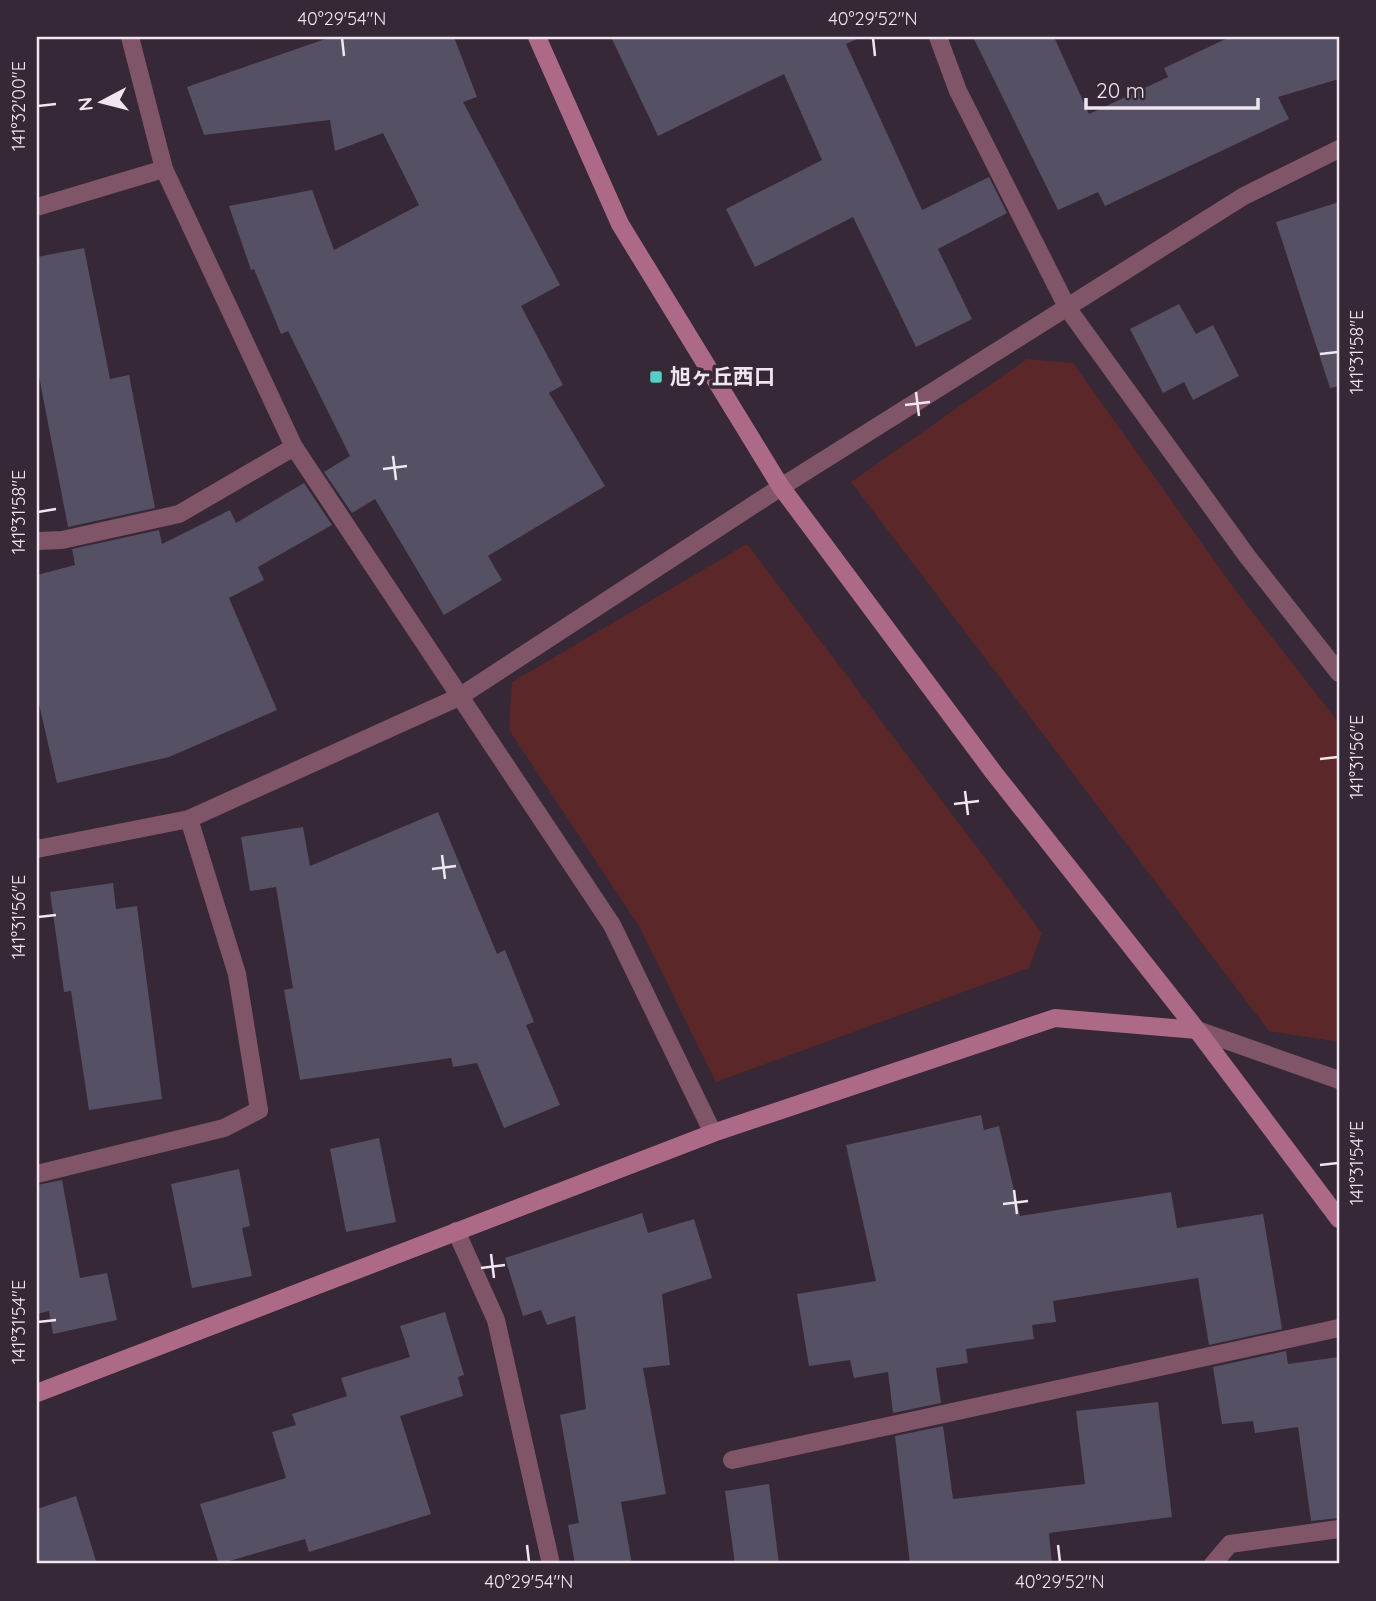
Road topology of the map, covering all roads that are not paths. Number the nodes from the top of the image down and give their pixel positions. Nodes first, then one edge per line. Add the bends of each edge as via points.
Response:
1 (130, 37) edge
2 (537, 37) edge
3 (938, 37) edge
4 (1339, 149) edge
5 (164, 169) junction
6 (37, 207) edge
7 (1068, 309) junction
8 (294, 447) junction
9 (782, 487) junction
10 (37, 541) edge
11 (1339, 673) edge
12 (459, 697) junction
13 (189, 819) junction
14 (37, 849) edge
15 (1197, 1030) junction
16 (1339, 1080) edge
17 (713, 1133) junction
18 (37, 1174) edge
19 (1339, 1219) edge
20 (456, 1231) junction
21 (1339, 1328) edge
22 (37, 1393) edge
23 (732, 1460) dead end
24 (1339, 1529) edge
25 (551, 1564) edge
26 (1213, 1564) edge

1 - 5 street
2 - 9 street via 620,224
3 - 7 street via 958,91
4 - 7 street via 1244,197
5 - 6 street
5 - 8 street
7 - 9 street
7 - 11 street via 1247,556
8 - 10 street via 179,514 62,540
8 - 12 street
9 - 12 street
9 - 15 street via 994,773
12 - 13 street
12 - 17 street via 612,925
13 - 14 street
13 - 18 street via 237,974 259,1110 224,1128
15 - 16 street
15 - 17 street via 1055,1018
15 - 19 street
17 - 20 street
20 - 22 street
20 - 25 street via 496,1320
21 - 23 street
24 - 26 street via 1230,1544

